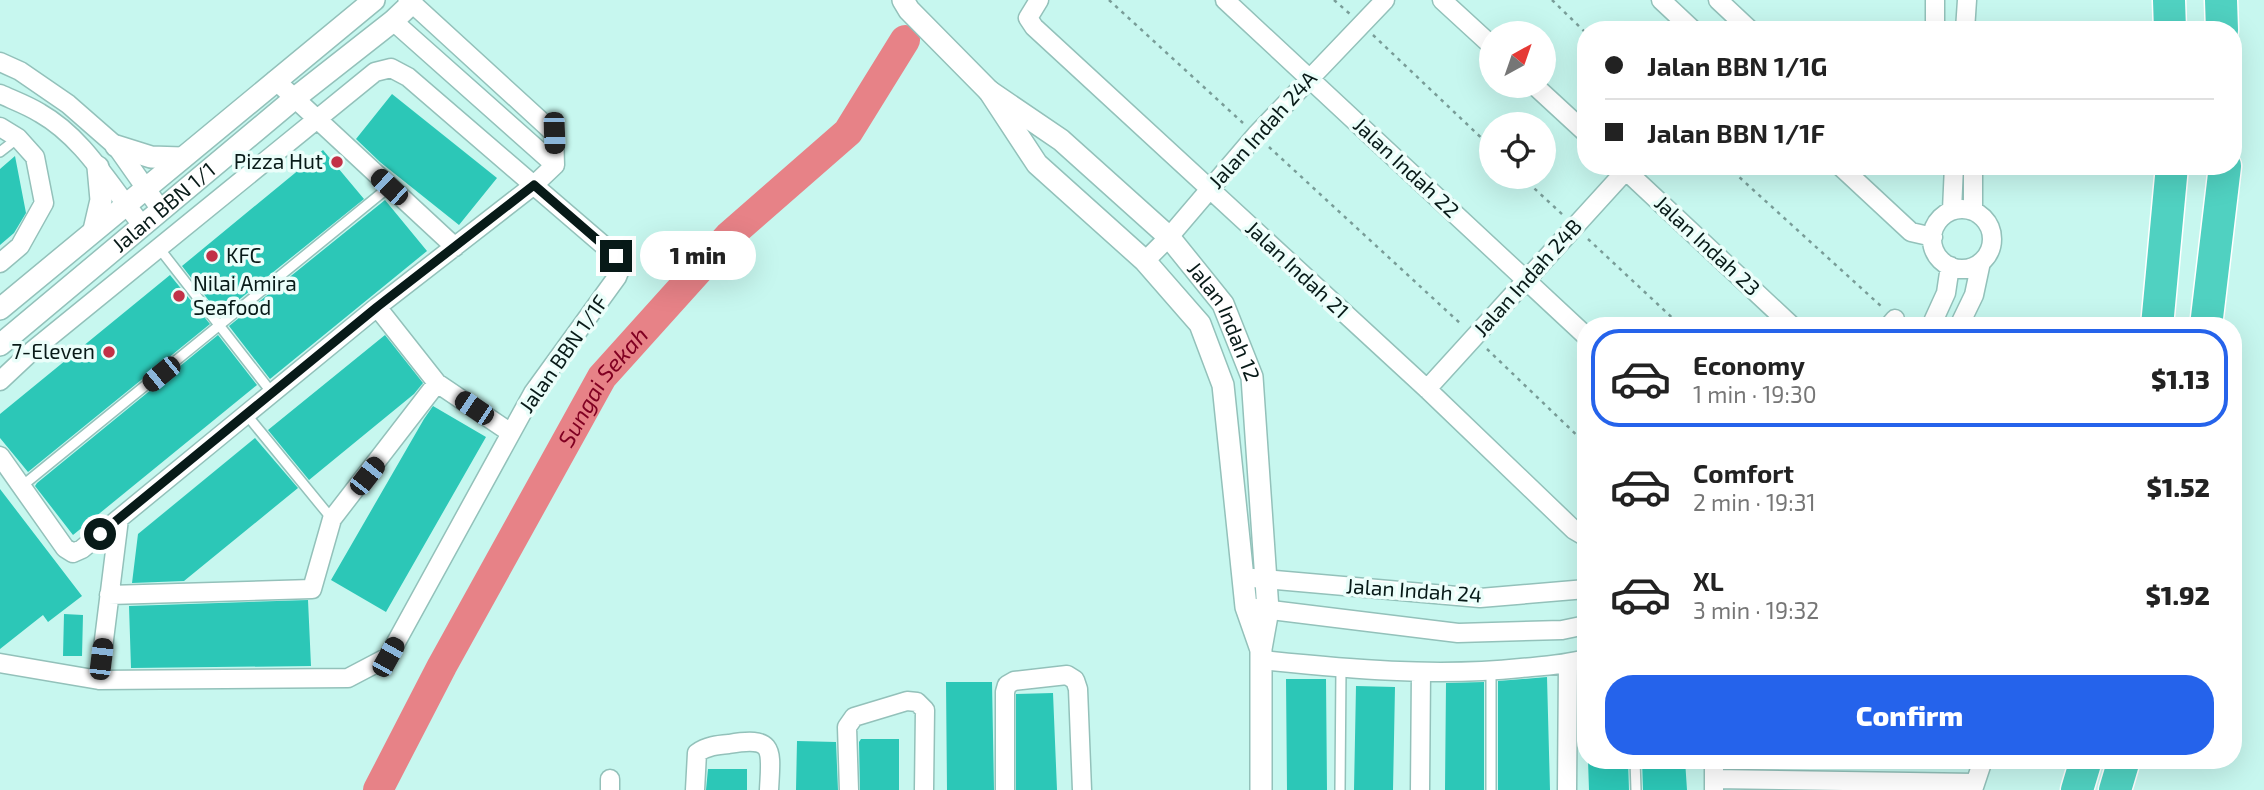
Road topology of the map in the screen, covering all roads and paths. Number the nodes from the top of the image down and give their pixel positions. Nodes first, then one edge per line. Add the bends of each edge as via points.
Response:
1 (903, 0) edge
2 (1039, 0) edge
3 (1109, 0) edge
4 (1225, 0) edge
5 (1334, 0) edge
6 (1385, 0) edge
7 (1442, 0) edge
8 (1552, 0) edge
9 (1661, 0) edge
10 (1718, 0) edge
11 (1935, 0) edge
12 (1967, 0) edge
13 (2169, 0) edge
14 (2221, 0) edge
15 (372, 1) edge
16 (411, 2) edge
17 (393, 21) junction
18 (1683, 21) edge
19 (1740, 21) edge
20 (1935, 21) edge
21 (1966, 21) edge
22 (2169, 21) edge
23 (2222, 21) edge
24 (1361, 24) junction
25 (1577, 24) edge
26 (1479, 34) edge
27 (0, 62) edge
28 (1309, 78) junction
29 (275, 80) junction
30 (989, 91) junction
31 (0, 94) edge
32 (295, 98) junction
33 (1548, 98) edge
34 (317, 119) junction
35 (1577, 125) edge
36 (0, 127) edge
37 (1256, 135) junction
38 (1479, 136) edge
39 (18, 138) junction
40 (116, 146) junction
41 (0, 152) edge
42 (182, 158) junction
43 (555, 165) junction
44 (98, 167) junction
45 (1620, 175) edge
46 (1633, 175) edge
47 (1737, 175) edge
48 (1850, 175) edge
49 (1954, 175) edge
50 (1973, 175) edge
51 (2171, 175) edge
52 (2224, 175) edge
53 (534, 185) junction
54 (389, 187) junction
55 (1210, 189) junction
56 (1535, 189) edge
57 (146, 190) junction
58 (126, 206) junction
59 (1952, 210) junction
60 (160, 211) junction
61 (1973, 211) junction
62 (142, 225) junction
63 (1574, 226) junction
64 (94, 230) junction
65 (1169, 237) junction
66 (1933, 237) junction
67 (455, 247) junction
68 (159, 248) junction
69 (1145, 261) junction
70 (1981, 262) junction
71 (0, 263) edge
72 (1950, 266) junction
73 (1526, 279) junction
74 (377, 307) junction
75 (0, 309) edge
76 (1671, 317) edge
77 (1783, 317) edge
78 (1887, 317) edge
79 (1935, 317) edge
80 (1963, 317) edge
81 (2158, 317) edge
82 (2207, 317) edge
83 (220, 326) junction
84 (1577, 327) edge
85 (1475, 337) junction
86 (8, 338) edge
87 (32, 351) junction
88 (0, 381) edge
89 (437, 383) junction
90 (1427, 389) junction
91 (272, 393) junction
92 (246, 414) junction
93 (511, 433) junction
94 (1577, 435) edge
95 (0, 456) edge
96 (22, 486) junction
97 (119, 519) junction
98 (332, 519) junction
99 (1577, 532) edge
100 (1243, 577) junction
101 (1266, 579) junction
102 (1577, 590) edge
103 (109, 595) junction
104 (1246, 607) junction
105 (1268, 610) junction
106 (1577, 627) edge
107 (1261, 654) junction
108 (1577, 662) edge
109 (0, 663) edge
110 (1568, 664) junction
111 (1342, 668) junction
112 (1491, 671) junction
113 (1422, 672) junction
114 (99, 680) junction
115 (1635, 769) edge
116 (1980, 769) edge
117 (2084, 769) edge
118 (2121, 769) edge
119 (1714, 784) edge
120 (1974, 787) edge
121 (695, 790) edge
122 (769, 790) edge
123 (849, 790) edge
124 (924, 790) edge
125 (1004, 790) edge
126 (1082, 790) edge
127 (1261, 790) edge
128 (1340, 790) edge
129 (1420, 790) edge
130 (1491, 790) edge
131 (1567, 790) edge
132 (1636, 790) edge
133 (2077, 790) edge
134 (2115, 790) edge

1 - 30 street, Jalan Indah 12
2 - 55 street, Jalan Indah 21 via 1028,18 1034,27
3 - 37 path
4 - 28 street, Jalan Indah 22
5 - 24 path
6 - 24 street, Jalan Indah 24A
7 - 26 street
8 - 25 path
9 - 18 street
10 - 19 street
11 - 20 street
12 - 21 street
13 - 22 highway
14 - 23 highway
15 - 17 street, Jalan BBN 1/1
15 - 29 street, Jalan BBN 1/1
16 - 17 street, Jalan BBN 1/1
16 - 43 street, Jalan BBN 1/1 via 554,133
17 - 32 street, Jalan BBN 1/1
17 - 43 street, Jalan BBN 1/1
24 - 28 street, Jalan Indah 24A
24 - 38 path
27 - 40 street via 68,104
28 - 37 street, Jalan Indah 24A
28 - 73 street, Jalan Indah 22
29 - 32 street
29 - 42 street, Jalan BBN 1/1
30 - 65 street, Jalan Indah 12 via 1061,140
30 - 69 street, Jalan Indah 12 via 1037,164
31 - 44 street via 41,113
32 - 34 street
32 - 60 street, Jalan BBN 1/1
33 - 35 street
34 - 53 street, Jalan BBN 1/1F via 375,72 391,68 408,77
34 - 54 street
34 - 68 street, Jalan BBN 1/1F
36 - 39 street
37 - 55 street, Jalan Indah 24A
37 - 85 path
39 - 41 lane
39 - 71 street via 35,157 44,203 20,246
40 - 42 street via 151,157
40 - 57 street
42 - 57 street, Jalan BBN 1/1
43 - 53 street
44 - 58 street
44 - 64 street via 101,200
45 - 63 street, Jalan Indah 24B
46 - 77 street, Jalan Indah 23
47 - 78 path
48 - 66 street via 1911,232
49 - 59 street
50 - 61 street
51 - 81 highway
52 - 82 highway
53 - 67 street
53 - 93 street, Jalan BBN 1/1F via 616,256 621,267 533,393
54 - 67 street
54 - 83 lane
55 - 65 street, Jalan Indah 24A
55 - 90 street, Jalan Indah 21
56 - 63 path
57 - 58 street, Jalan BBN 1/1
57 - 60 street
58 - 62 street
58 - 64 street, Jalan BBN 1/1
59 - 61 street
59 - 66 street via 1937,222
60 - 62 street, Jalan BBN 1/1
61 - 70 street via 1991,230 1990,248
62 - 86 street, Jalan BBN 1/1
63 - 73 street, Jalan Indah 24B
63 - 76 path
64 - 75 street, Jalan BBN 1/1
65 - 69 street, Jalan Indah 24A
65 - 101 street, Jalan Indah 12 via 1223,304 1252,377
66 - 72 street via 1938,256
67 - 74 street
68 - 83 lane
68 - 87 street, Jalan BBN 1/1F
69 - 100 street, Jalan Indah 12 via 1200,324 1223,385
70 - 72 street via 1966,268
70 - 80 street
72 - 79 street via 1946,293
73 - 84 street, Jalan Indah 22
73 - 85 street, Jalan Indah 24B
74 - 89 street
74 - 91 street
83 - 91 lane
83 - 96 lane
85 - 90 street, Jalan Indah 24B
85 - 94 path
86 - 87 street
87 - 88 street, Jalan BBN 1/1F
89 - 93 street
89 - 98 street
90 - 99 street, Jalan Indah 21
91 - 92 street
92 - 97 street
92 - 98 lane
93 - 114 street, Jalan BBN 1/1F via 388,657 348,678
95 - 96 street
96 - 97 street via 65,548 73,552
97 - 103 street
98 - 103 street via 312,589
100 - 101 street, Jalan Indah 24
100 - 104 street, Jalan Indah 12
101 - 102 street, Jalan Indah 24 via 1480,598
101 - 105 street, Jalan Indah 12
103 - 114 street
104 - 105 street, Jalan Indah 24
104 - 107 street, Jalan Indah 12
105 - 106 street, Jalan Indah 24 via 1458,633
105 - 107 street, Jalan Indah 12
107 - 111 street
107 - 127 street, Jalan Indah 12
108 - 110 street
109 - 114 street, Jalan BBN 1/1F
110 - 112 street
110 - 131 street
111 - 113 street
111 - 128 lane
112 - 113 street
112 - 130 lane
113 - 129 street
115 - 132 lane
116 - 120 street
117 - 133 highway
118 - 134 highway
119 - 120 street
121 - 122 street via 697,753 754,740 771,754
123 - 124 street via 847,727 854,717 907,701 917,702 925,710
125 - 126 street via 1007,685 1067,675 1078,689

